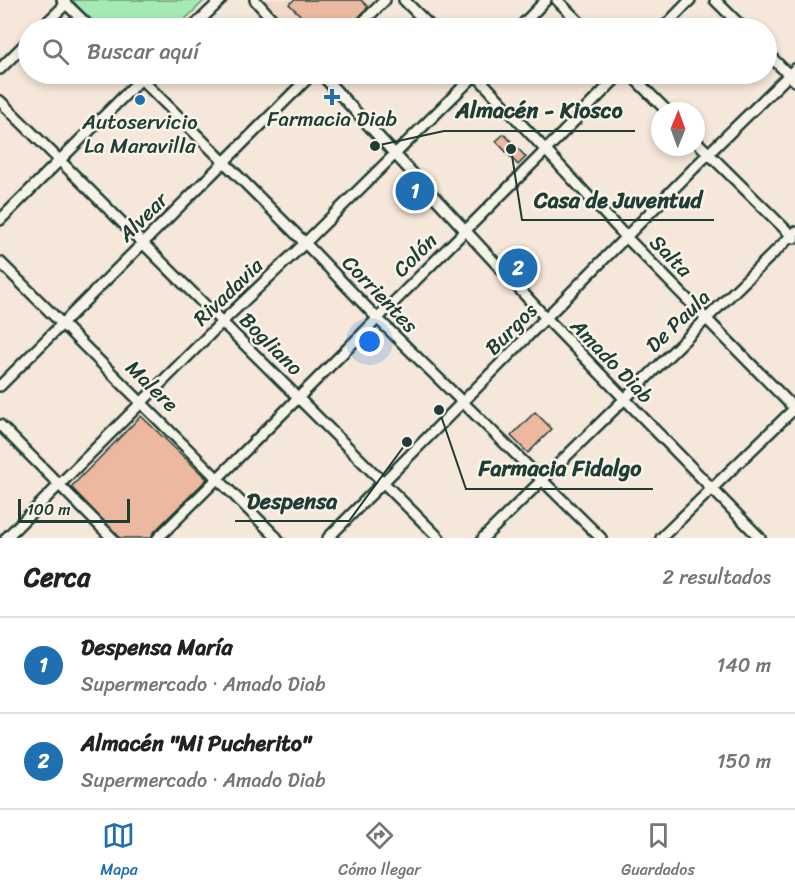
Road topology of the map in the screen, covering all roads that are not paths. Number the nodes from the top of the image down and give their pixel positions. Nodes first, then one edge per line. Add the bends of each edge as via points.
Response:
1 (221, 0) edge
2 (255, 0) edge
3 (385, 0) edge
4 (404, 0) edge
5 (546, 0) edge
6 (556, 0) edge
7 (690, 0) edge
8 (715, 0) edge
9 (64, 2) edge
10 (50, 18) edge
11 (81, 18) edge
12 (202, 18) edge
13 (271, 18) edge
14 (367, 18) edge
15 (422, 18) edge
16 (529, 18) edge
17 (575, 18) edge
18 (673, 18) edge
19 (733, 18) edge
20 (18, 51) edge
21 (777, 61) edge
22 (0, 69) edge
23 (793, 75) edge
24 (132, 84) edge
25 (150, 84) edge
26 (302, 84) edge
27 (330, 84) edge
28 (466, 84) edge
29 (485, 84) edge
30 (610, 84) edge
31 (640, 84) edge
32 (0, 101) edge
33 (658, 102) edge
34 (546, 150) junction
35 (705, 151) edge
36 (396, 153) junction
37 (708, 154) junction
38 (60, 160) junction
39 (225, 162) junction
40 (0, 220) edge
41 (465, 230) junction
42 (794, 235) edge
43 (627, 238) junction
44 (143, 243) junction
45 (305, 243) junction
46 (0, 262) edge
47 (377, 318) junction
48 (708, 318) junction
49 (547, 319) junction
50 (223, 321) junction
51 (61, 323) junction
52 (0, 386) edge
53 (299, 397) junction
54 (623, 399) junction
55 (463, 402) junction
56 (143, 403) junction
57 (795, 408) edge
58 (0, 424) edge
59 (218, 478) junction
60 (542, 480) junction
61 (382, 482) junction
62 (61, 485) junction
63 (711, 489) junction
64 (6, 538) edge
65 (112, 538) edge
66 (158, 538) edge
67 (277, 538) edge
68 (328, 538) edge
69 (440, 538) edge
70 (483, 538) edge
71 (601, 538) edge
72 (661, 538) edge
73 (760, 538) edge

1 - 12 street
2 - 13 street
3 - 14 street
4 - 15 street
5 - 16 street
6 - 17 street
7 - 18 street
8 - 19 street
9 - 10 street
9 - 11 street
20 - 22 street
21 - 23 street
23 - 37 street, Burgos
24 - 38 street
25 - 39 street, Corrientes
26 - 39 street, Alvear
27 - 36 street, Amado Diab
28 - 36 street, Rivadavia
29 - 34 street, Salta
30 - 34 street, Colón
31 - 33 street
32 - 38 street, Bogliano
34 - 41 street, Colón
34 - 43 street, Salta
35 - 37 street
36 - 41 street, Amado Diab
36 - 45 street, Rivadavia
37 - 42 street
37 - 43 street, Burgos
38 - 40 street
38 - 44 street, Bogliano
39 - 44 street, Alvear
39 - 45 street, Corrientes
41 - 47 street, Colón
41 - 49 street, Amado Diab
42 - 48 street, De Paula
43 - 48 street, Salta
43 - 49 street, Burgos
44 - 50 street, Bogliano
44 - 51 street, Alvear
45 - 47 street, Corrientes
45 - 50 street, Rivadavia
46 - 51 street, Malere
47 - 53 street, Colón
47 - 55 street, Corrientes
48 - 54 street, De Paula
48 - 57 street, Salta
49 - 54 street, Amado Diab
49 - 55 street, Burgos
50 - 53 street, Bogliano
50 - 56 street, Rivadavia
51 - 52 street, Alvear
51 - 56 street, Malere
53 - 59 street, Colón
53 - 61 street, Bogliano
54 - 60 street, De Paula
54 - 63 street, Amado Diab
55 - 60 street, Corrientes
55 - 61 street, Burgos
56 - 59 street, Malere
56 - 62 street, Rivadavia
57 - 63 street
58 - 62 street
59 - 66 street, Colón
59 - 67 street, Malere
60 - 70 street, De Paula
60 - 71 street, Corrientes
61 - 68 street, Burgos
61 - 69 street, Bogliano
62 - 64 street, Rivadavia
62 - 65 street
63 - 72 street
63 - 73 street, Amado Diab

